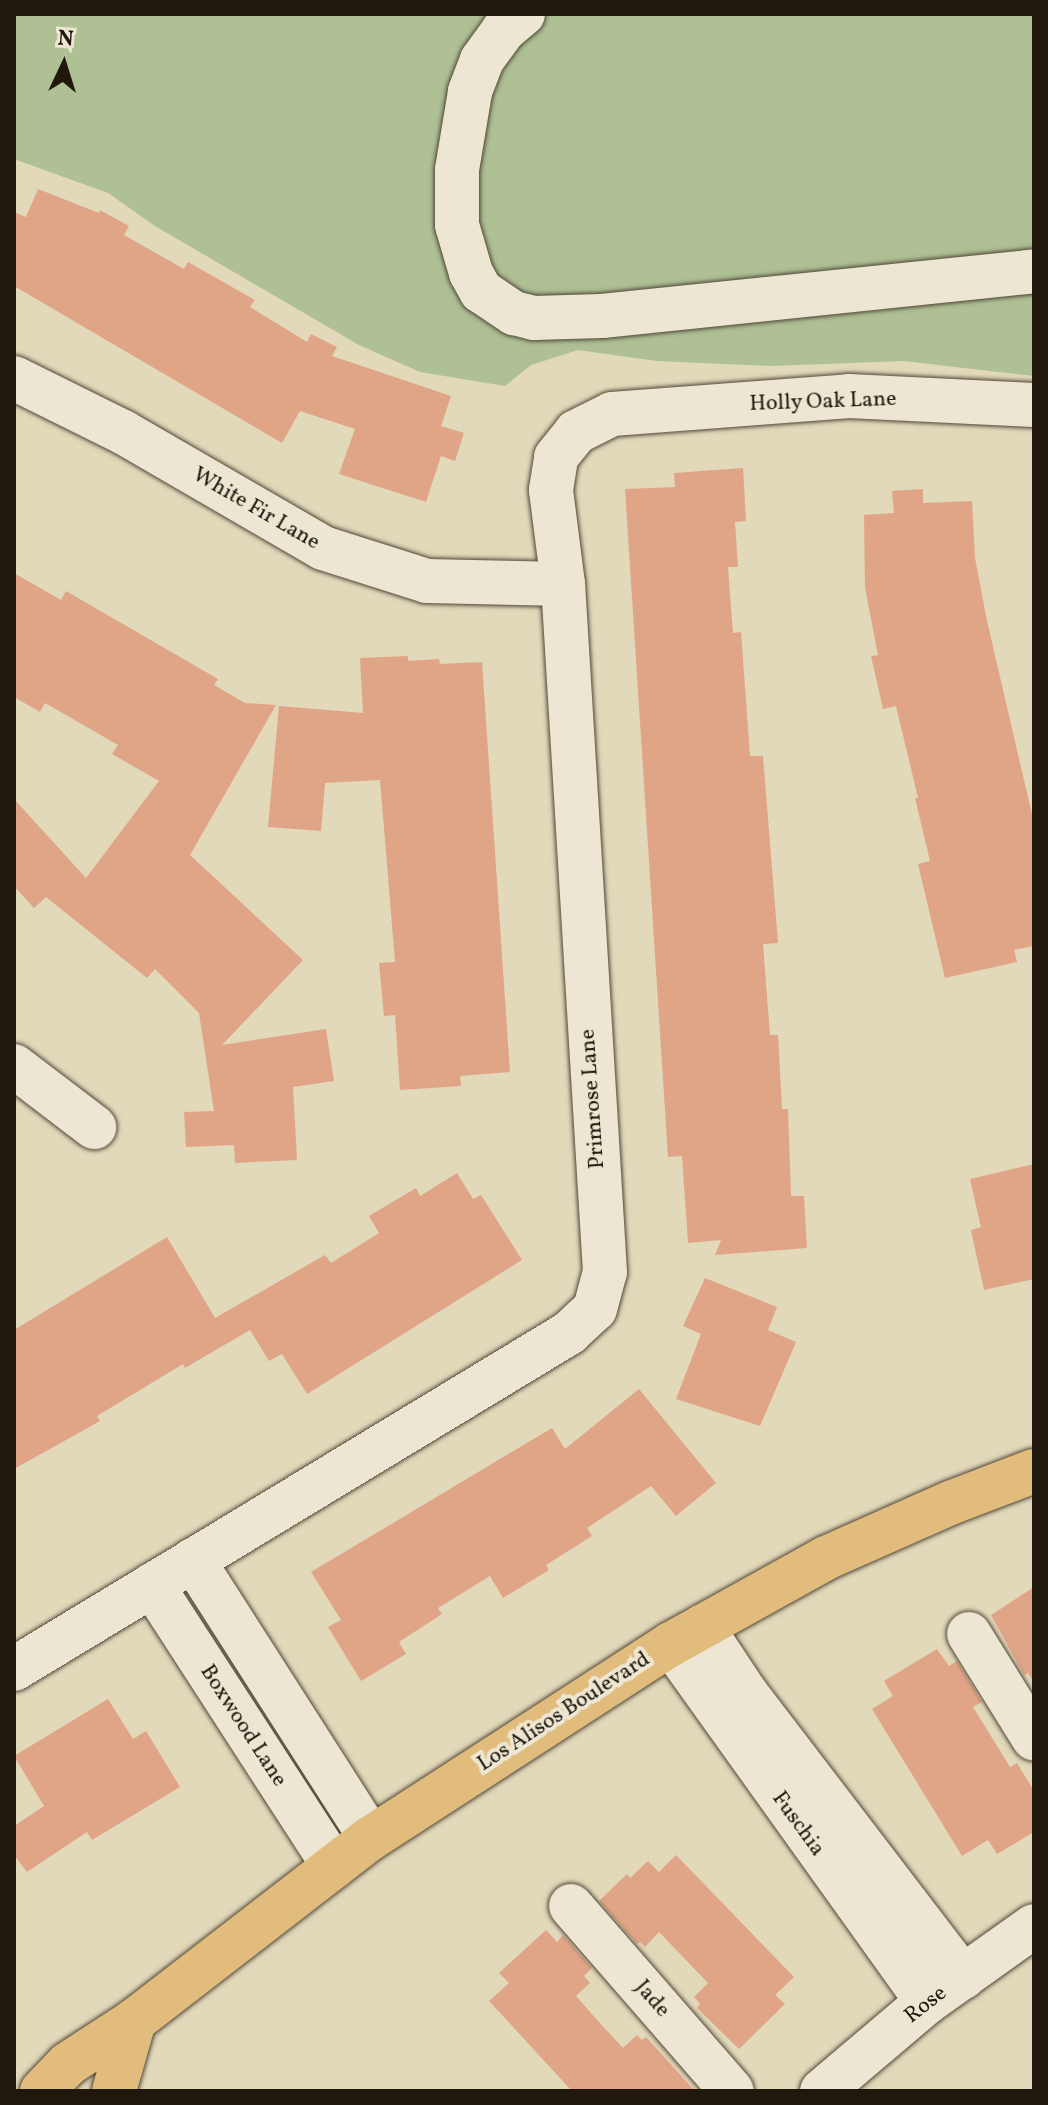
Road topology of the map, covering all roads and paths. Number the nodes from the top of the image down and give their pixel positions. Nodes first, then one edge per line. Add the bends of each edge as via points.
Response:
1 (523, 14) edge
2 (1034, 271) edge
3 (14, 378) edge
4 (1034, 405) edge
5 (612, 414) joint
6 (563, 584) junction
7 (14, 1066) edge
8 (94, 1127) dead end
9 (1034, 1471) edge
10 (171, 1574) junction
11 (969, 1634) dead end
12 (686, 1635) junction
13 (14, 1669) edge
14 (1034, 1739) edge
15 (371, 1838) junction
16 (334, 1866) junction
17 (571, 1906) dead end
18 (1034, 1926) edge
19 (963, 1977) junction
20 (927, 2002) junction
21 (134, 2021) junction
22 (42, 2091) edge
23 (114, 2091) edge
24 (732, 2091) edge
25 (822, 2091) edge

1 - 2 street via 482,60 470,92 457,170 457,225 471,273 481,291 514,313 534,318 602,316
3 - 6 street, White Fir Lane via 123,432 323,548 427,581
4 - 5 street, Holly Oak Lane via 849,396
5 - 6 street, Primrose Lane via 576,432 556,457 551,490
6 - 10 street, Primrose Lane via 605,1272 595,1309 569,1333
7 - 8 street
9 - 12 main road, Los Alisos Boulevard via 826,1558
10 - 13 street, Primrose Lane
10 - 15 street
10 - 16 street, Boxwood Lane
11 - 14 street
12 - 15 main road, Los Alisos Boulevard
12 - 19 street, Fuschia via 745,1692
12 - 20 street, Fuschia
15 - 16 main road, Los Alisos Boulevard
16 - 21 main road, Los Alisos Boulevard
17 - 24 street, Jade
18 - 19 street, Rose
19 - 20 street, Rose
20 - 25 street, Rose
21 - 22 main road, Los Alisos Boulevard via 68,2064
21 - 23 main road

